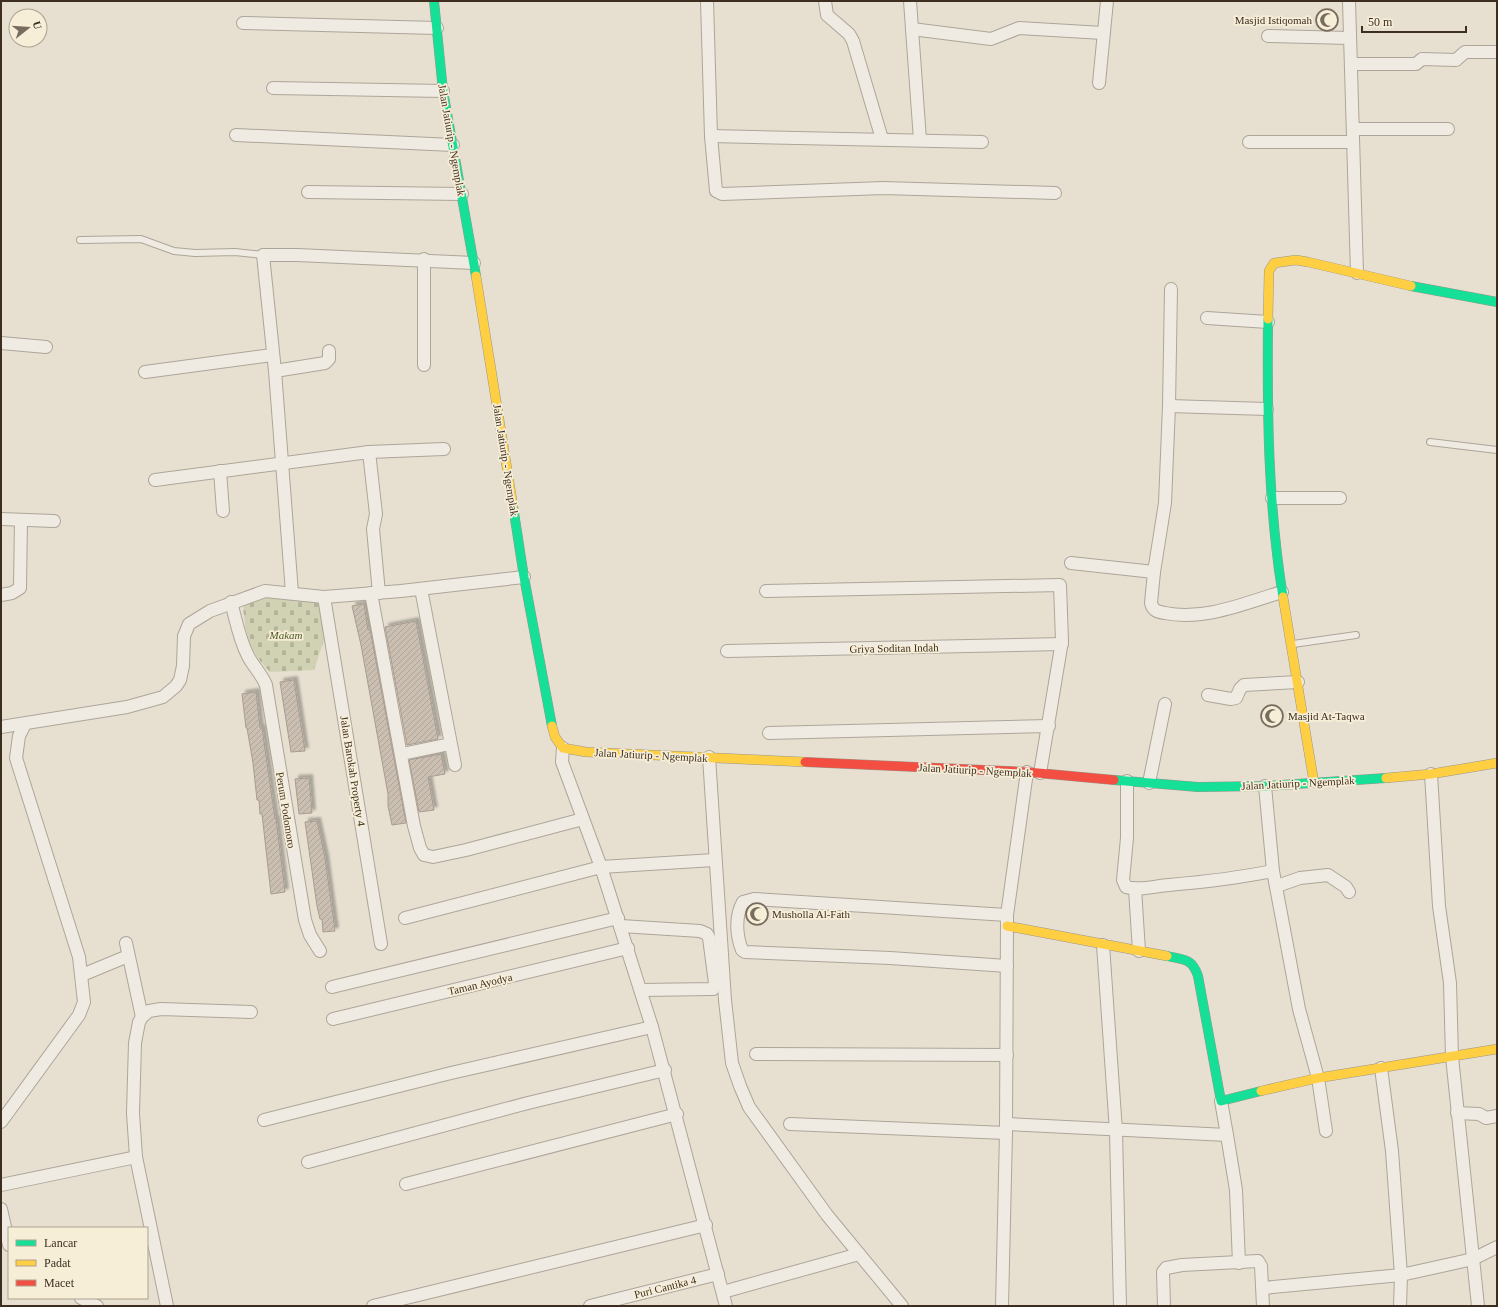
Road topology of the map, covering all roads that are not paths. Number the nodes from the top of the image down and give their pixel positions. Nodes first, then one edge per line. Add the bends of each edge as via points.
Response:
1 (434, 1) edge
2 (707, 1) edge
3 (825, 1) edge
4 (910, 1) edge
5 (1107, 1) edge
6 (1349, 1) edge
7 (243, 23) dead end
8 (436, 28) junction
9 (912, 29) junction
10 (1103, 33) junction
11 (1268, 36) dead end
12 (1350, 38) junction
13 (1497, 52) edge
14 (1352, 64) junction
15 (1099, 83) dead end
16 (273, 88) dead end
17 (443, 91) junction
18 (1353, 129) junction
19 (1448, 129) dead end
20 (236, 135) dead end
21 (711, 136) junction
22 (882, 139) junction
23 (920, 140) junction
24 (982, 142) dead end
25 (1250, 142) dead end
26 (1353, 142) junction
27 (453, 145) junction
28 (308, 192) dead end
29 (1055, 193) dead end
30 (462, 194) junction
31 (80, 240) dead end
32 (263, 256) junction
33 (424, 259) junction
34 (474, 263) junction
35 (1357, 273) junction
36 (1171, 289) dead end
37 (1497, 302) edge
38 (1207, 318) dead end
39 (1268, 322) junction
40 (1, 343) edge
41 (46, 348) dead end
42 (329, 352) dead end
43 (272, 354) junction
44 (424, 364) dead end
45 (275, 371) junction
46 (145, 372) dead end
47 (1169, 406) junction
48 (1267, 409) junction
49 (1430, 442) dead end
50 (444, 449) dead end
51 (1497, 450) edge
52 (369, 452) junction
53 (281, 462) junction
54 (220, 471) junction
55 (155, 480) dead end
56 (1272, 498) junction
57 (1340, 498) dead end
58 (223, 511) dead end
59 (1, 519) edge
60 (21, 520) junction
61 (54, 521) dead end
62 (1071, 563) dead end
63 (1154, 572) junction
64 (524, 577) junction
65 (421, 589) junction
66 (766, 591) dead end
67 (1282, 592) junction
68 (292, 593) junction
69 (375, 593) junction
70 (1, 595) edge
71 (324, 597) junction
72 (231, 602) junction
73 (1356, 635) dead end
74 (1062, 644) junction
75 (1292, 644) junction
76 (727, 651) dead end
77 (1298, 682) junction
78 (1208, 695) dead end
79 (1165, 704) dead end
80 (14, 726) edge
81 (1049, 726) junction
82 (769, 732) dead end
83 (450, 744) junction
84 (563, 748) junction
85 (402, 754) junction
86 (713, 757) junction
87 (1497, 763) edge
88 (455, 765) dead end
89 (1027, 772) junction
90 (1040, 773) junction
91 (1432, 774) junction
92 (1127, 781) junction
93 (1149, 783) junction
94 (1314, 783) junction
95 (1265, 786) junction
96 (584, 819) junction
97 (714, 860) junction
98 (601, 867) junction
99 (1273, 871) junction
100 (1277, 886) junction
101 (1135, 888) junction
102 (1349, 892) dead end
103 (405, 918) dead end
104 (1007, 921) junction
105 (619, 922) junction
106 (126, 943) dead end
107 (381, 944) dead end
108 (1103, 945) junction
109 (628, 948) junction
110 (320, 951) dead end
111 (1139, 951) junction
112 (128, 956) junction
113 (1007, 966) junction
114 (82, 975) junction
115 (332, 987) dead end
116 (641, 990) junction
117 (251, 1012) dead end
118 (142, 1017) junction
119 (333, 1019) dead end
120 (652, 1027) junction
121 (1497, 1048) edge
122 (756, 1054) dead end
123 (1007, 1055) junction
124 (1452, 1057) junction
125 (1381, 1068) junction
126 (665, 1070) junction
127 (1318, 1078) junction
128 (1221, 1101) junction
129 (1457, 1113) junction
130 (677, 1114) junction
131 (1497, 1116) edge
132 (264, 1120) dead end
133 (1, 1122) edge
134 (790, 1124) dead end
135 (1006, 1129) junction
136 (1116, 1131) junction
137 (1326, 1132) dead end
138 (1227, 1135) junction
139 (136, 1157) junction
140 (308, 1162) dead end
141 (406, 1184) dead end
142 (1, 1185) edge
143 (1, 1209) edge
144 (706, 1226) junction
145 (8, 1240) edge
146 (1497, 1247) edge
147 (859, 1254) junction
148 (1473, 1259) junction
149 (1239, 1263) junction
150 (718, 1274) junction
151 (1401, 1275) junction
152 (1263, 1288) junction
153 (723, 1292) junction
154 (83, 1299) edge
155 (97, 1306) edge
156 (167, 1306) edge
157 (373, 1306) edge
158 (590, 1306) edge
159 (726, 1306) edge
160 (902, 1306) edge
161 (1002, 1306) edge
162 (1120, 1306) edge
163 (1164, 1306) edge
164 (1263, 1306) edge
165 (1400, 1306) edge
166 (1478, 1306) edge

1 - 8 street, Jalan Jatiurip - Ngemplak
2 - 21 street
3 - 22 street via 827,15 849,34 853,41
4 - 9 street
5 - 10 street
6 - 12 street
7 - 8 street
8 - 17 street, Jalan Jatiurip - Ngemplak
9 - 10 street via 991,39 1019,28
9 - 23 street
10 - 15 street
11 - 12 street
12 - 14 street
13 - 14 street via 1465,52 1456,60 1422,59 1416,64
14 - 18 street
16 - 17 street
17 - 27 street, Jalan Jatiurip - Ngemplak
18 - 19 street
18 - 26 street
20 - 27 street
21 - 22 street
21 - 29 street via 716,191 722,194 883,188
22 - 23 street
23 - 24 street
25 - 26 street
26 - 35 street
27 - 30 street, Jalan Jatiurip - Ngemplak
28 - 30 street
30 - 34 street, Jalan Jatiurip - Ngemplak
31 - 32 lane via 141,240 174,251 235,252
32 - 33 street
32 - 43 street
33 - 34 street
33 - 44 street
34 - 64 street, Jalan Jatiurip - Ngemplak
35 - 37 street via 1435,292
35 - 39 street via 1296,260 1274,263 1269,271
36 - 47 street
38 - 39 street
39 - 48 street
40 - 41 street
42 - 45 street via 329,359 325,364
43 - 45 street
43 - 46 street
45 - 53 street
47 - 48 street
47 - 63 street via 1165,503
48 - 56 street
49 - 51 lane
50 - 52 street
52 - 53 street
52 - 69 street via 376,514 372,529
53 - 54 street
53 - 68 street
54 - 55 street
54 - 58 street
56 - 57 street
56 - 67 street
59 - 60 street
60 - 61 street
60 - 70 street via 20,588 12,594
62 - 63 street
63 - 67 street via 1152,608 1180,616 1223,609
64 - 65 street
64 - 84 street, Jalan Jatiurip - Ngemplak via 551,721 555,737
65 - 69 street
65 - 83 street
66 - 74 street via 1060,585
67 - 75 street
68 - 71 street
68 - 72 street via 265,591
69 - 71 street
69 - 85 street
71 - 107 street, Jalan Barokah Property 4
72 - 80 street via 188,624 184,636 180,680 163,697 127,707
72 - 110 street, Perum Podomoro via 242,645 266,685 305,920 310,935
73 - 75 lane
74 - 76 street, Griya Soditan Indah
74 - 81 street
75 - 77 street
77 - 78 street via 1244,685 1236,698 1231,699
77 - 94 street
79 - 93 street
80 - 114 street via 19,736 16,758 77,949
81 - 82 street
81 - 90 street
83 - 85 street
83 - 88 street
84 - 86 street, Jalan Jatiurip - Ngemplak via 586,752
84 - 96 street via 562,762
85 - 96 street via 417,838 424,855 433,857
86 - 89 street, Jalan Jatiurip - Ngemplak
86 - 97 street
87 - 91 street, Jalan Jatiurip - Ngemplak
89 - 90 street, Jalan Jatiurip - Ngemplak
89 - 104 street
90 - 92 street, Jalan Jatiurip - Ngemplak
91 - 94 street, Jalan Jatiurip - Ngemplak
91 - 124 street via 1440,906 1450,983
92 - 93 street, Jalan Jatiurip - Ngemplak
92 - 101 street via 1127,838 1123,880 1126,887
93 - 95 street, Jalan Jatiurip - Ngemplak via 1198,787
94 - 95 street, Jalan Jatiurip - Ngemplak
95 - 99 street
96 - 98 street
97 - 98 street
97 - 147 street via 732,1063 740,1086 749,1107 827,1215
98 - 103 street
98 - 105 street
99 - 100 street
99 - 101 street via 1230,879
100 - 102 street via 1300,878 1328,875 1334,877
100 - 127 street via 1299,1009
101 - 111 street
104 - 108 street
104 - 113 street
104 - 113 street via 754,899 743,902 737,914 740,945 745,952
105 - 109 street
105 - 115 street
105 - 116 street via 700,932 710,938 715,983 713,989
106 - 112 street
108 - 111 street
108 - 136 street
109 - 116 street
109 - 119 street, Taman Ayodya
111 - 128 street via 1186,960 1194,965
112 - 114 street
112 - 118 street
113 - 123 street
114 - 133 street via 84,1002 79,1016
116 - 120 street
117 - 118 street via 161,1009 149,1011
118 - 139 street via 135,1043 133,1113
120 - 126 street
120 - 132 street via 451,1073
121 - 124 street
122 - 123 street
123 - 135 street
124 - 125 street
124 - 129 street
125 - 127 street
125 - 151 street via 1392,1151
126 - 130 street
126 - 140 street via 528,1103
127 - 128 street
127 - 137 street
128 - 138 street
129 - 131 street via 1479,1114 1486,1118
129 - 148 street
130 - 141 street
130 - 144 street
134 - 135 street
135 - 136 street
135 - 161 street
136 - 138 street
136 - 162 street
138 - 149 street via 1236,1190
139 - 142 street
139 - 156 street
143 - 145 street
144 - 150 street
144 - 157 street
146 - 148 street
147 - 153 street
147 - 160 street
148 - 151 street
148 - 166 street
149 - 152 street via 1260,1263
149 - 163 street via 1166,1268
150 - 153 street
150 - 158 street, Puri Cantika 4
151 - 152 street
151 - 165 street
152 - 164 street
153 - 159 street
154 - 155 street

